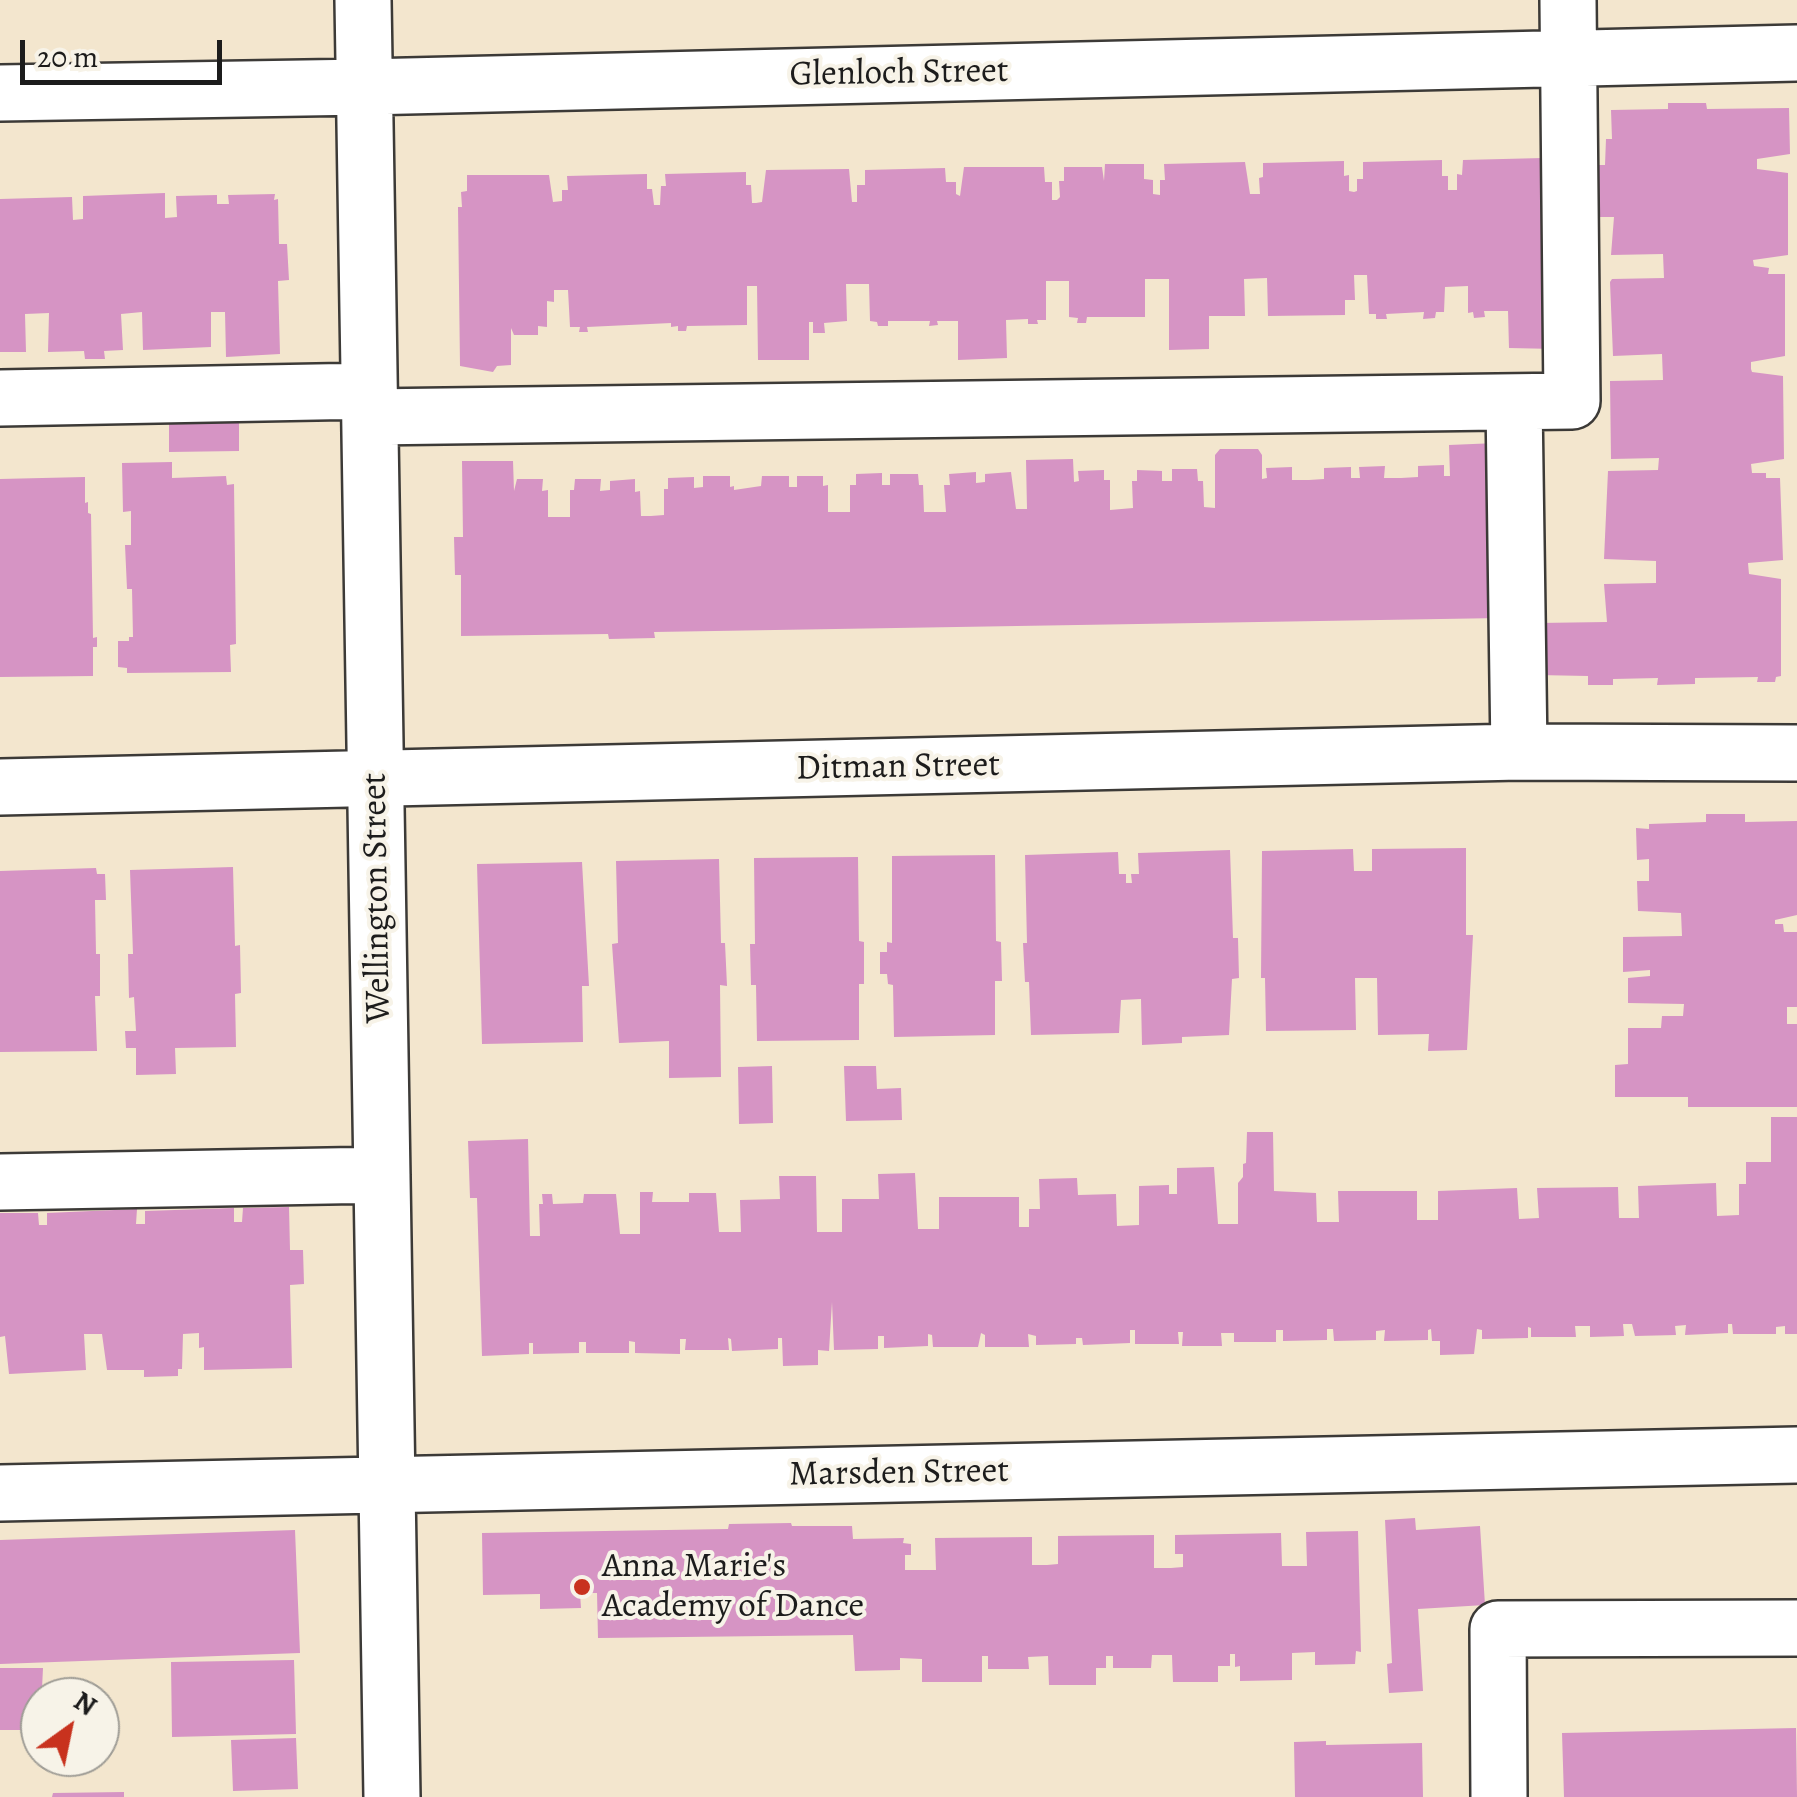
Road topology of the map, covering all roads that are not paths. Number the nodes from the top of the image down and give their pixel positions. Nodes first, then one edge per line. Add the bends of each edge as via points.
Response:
1 (363, 0) edge
2 (1568, 0) edge
3 (1797, 53) edge
4 (1568, 56) junction
5 (365, 87) junction
6 (0, 93) edge
7 (0, 398) edge
8 (1514, 402) junction
9 (370, 403) junction
10 (1520, 752) junction
11 (1797, 753) edge
12 (376, 781) junction
13 (0, 788) edge
14 (382, 1175) junction
15 (0, 1182) edge
16 (1797, 1455) edge
17 (388, 1486) junction
18 (0, 1493) edge
19 (1797, 1628) edge
20 (392, 1797) edge
21 (1499, 1797) edge

1 - 5 street, Wellington Street
2 - 4 street
3 - 4 street, Glenloch Street
4 - 5 street, Glenloch Street
4 - 8 street via 1572,400
5 - 6 street, Glenloch Street
5 - 9 street, Wellington Street
7 - 9 street
8 - 9 street
8 - 10 street
9 - 12 street, Wellington Street
10 - 11 street, Ditman Street
10 - 12 street, Ditman Street
12 - 13 street, Ditman Street
12 - 14 street, Wellington Street
14 - 15 street
14 - 17 street, Wellington Street
16 - 17 street, Marsden Street
17 - 18 street, Marsden Street
17 - 20 street, Wellington Street
19 - 21 street via 1498,1630

